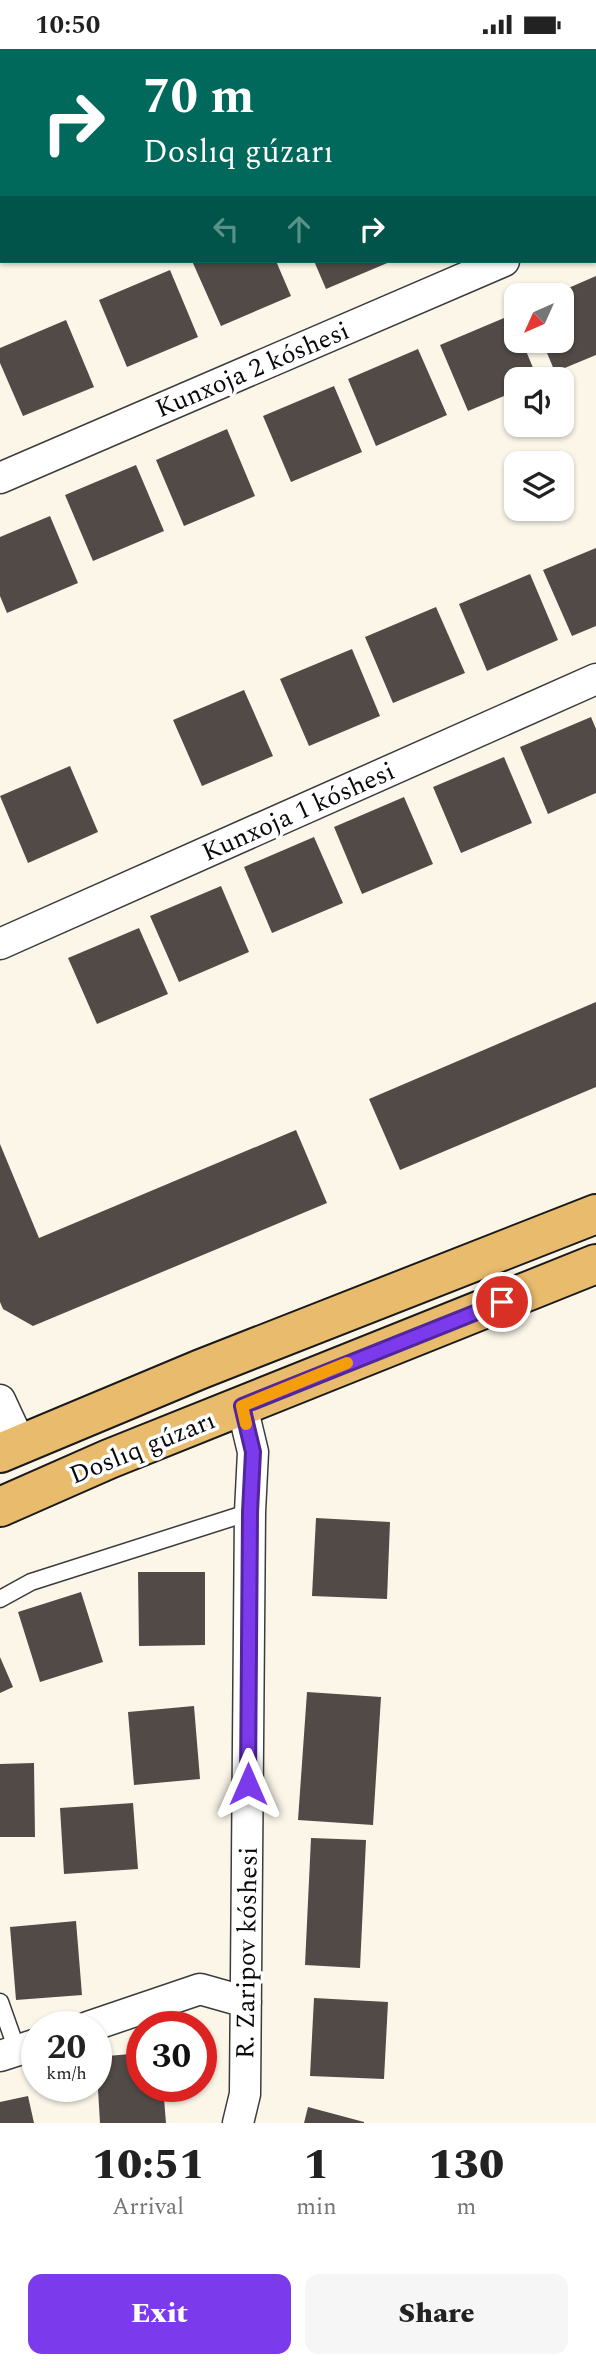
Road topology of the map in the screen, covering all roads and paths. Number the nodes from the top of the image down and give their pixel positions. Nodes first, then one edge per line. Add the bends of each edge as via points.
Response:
1 (499, 263) edge
2 (0, 478) edge
3 (596, 679) edge
4 (0, 944) edge
5 (596, 1214) edge
6 (596, 1265) edge
7 (0, 1400) edge
8 (242, 1406) junction
9 (10, 1448) edge
10 (0, 1507) edge
11 (250, 1512) junction
12 (0, 1599) edge
13 (0, 2002) edge
14 (246, 2002) junction
15 (112, 2019) edge
16 (18, 2050) edge
17 (238, 2123) edge

1 - 2 street, Kunxoja 2 kóshesi
3 - 4 street, Kunxoja 1 kóshesi
5 - 9 main road, Doslıq gúzarı
6 - 8 main road, Doslıq gúzarı
7 - 9 street
8 - 10 main road, Doslıq gúzarı
8 - 11 street, R. Zaripov kóshesi via 253,1452
11 - 12 lane via 31,1582
11 - 14 street, R. Zaripov kóshesi
13 - 16 lane
14 - 15 street via 200,1989
14 - 17 street, R. Zaripov kóshesi via 245,2094

